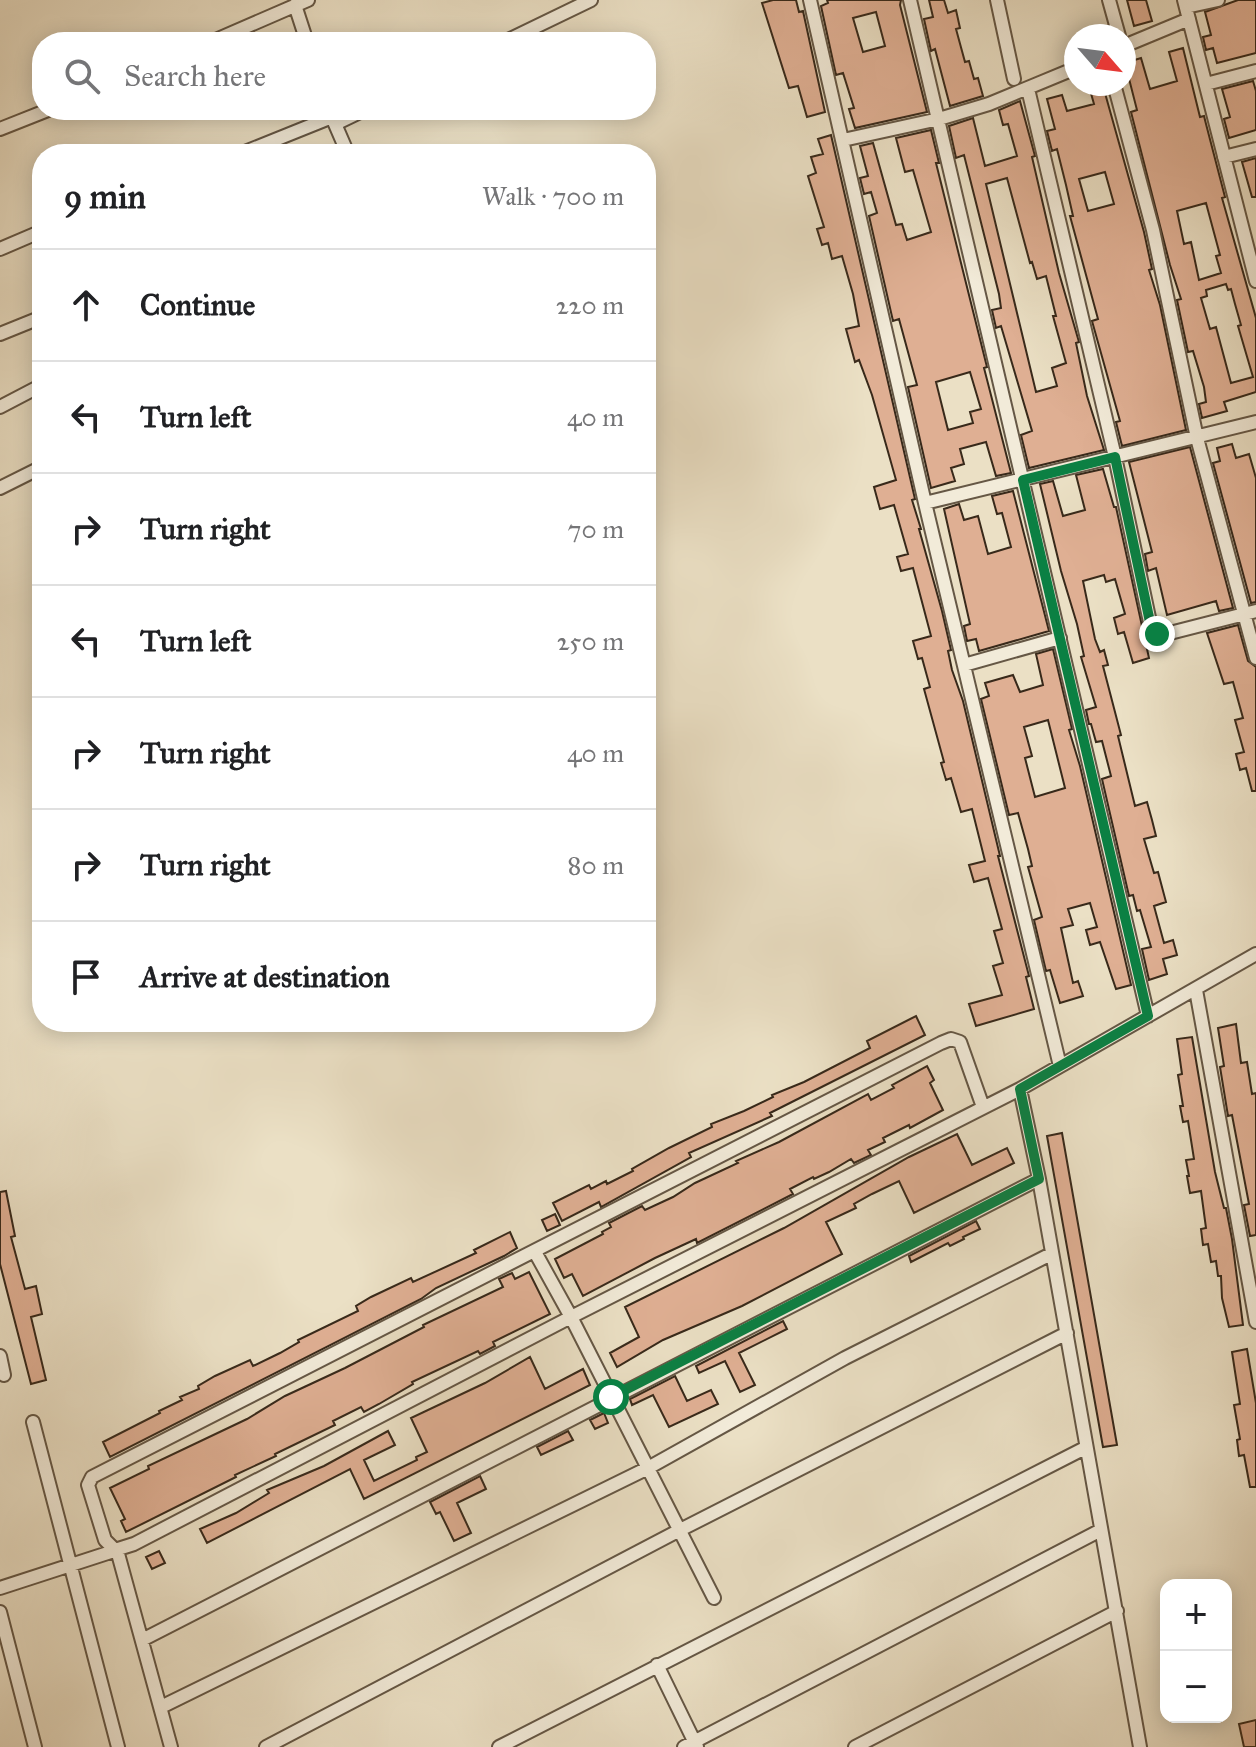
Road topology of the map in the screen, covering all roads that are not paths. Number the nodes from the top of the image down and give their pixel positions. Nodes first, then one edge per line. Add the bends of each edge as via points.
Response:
1 (591, 0) edge
2 (810, 0) edge
3 (910, 0) edge
4 (997, 0) edge
5 (1109, 0) edge
6 (1218, 0) edge
7 (302, 3) edge
8 (1186, 9) edge
9 (1116, 24) edge
10 (234, 32) edge
11 (306, 32) edge
12 (525, 32) edge
13 (1136, 39) edge
14 (1256, 71) edge
15 (1064, 73) edge
16 (1014, 79) dead end
17 (1206, 84) junction
18 (1028, 89) junction
19 (1117, 96) edge
20 (32, 116) edge
21 (939, 119) junction
22 (326, 120) edge
23 (333, 120) edge
24 (0, 129) edge
25 (843, 140) junction
26 (277, 144) edge
27 (344, 144) edge
28 (1256, 149) edge
29 (1224, 157) junction
30 (32, 235) edge
31 (1250, 235) edge
32 (0, 249) edge
33 (1256, 281) edge
34 (32, 321) edge
35 (0, 334) edge
36 (32, 390) edge
37 (0, 407) edge
38 (1256, 422) edge
39 (1197, 438) junction
40 (1115, 457) junction
41 (32, 472) edge
42 (1023, 480) junction
43 (0, 488) edge
44 (925, 503) junction
45 (1250, 612) edge
46 (1060, 638) junction
47 (1256, 658) edge
48 (964, 665) junction
49 (1256, 954) edge
50 (1196, 990) junction
51 (1148, 1016) junction
52 (1060, 1066) junction
53 (1020, 1089) junction
54 (983, 1107) junction
55 (1039, 1179) junction
56 (535, 1252) junction
57 (1051, 1254) junction
58 (571, 1317) junction
59 (1256, 1322) edge
60 (1067, 1333) junction
61 (0, 1356) edge
62 (4, 1375) dead end
63 (611, 1397) junction
64 (33, 1422) dead end
65 (1085, 1448) junction
66 (648, 1468) junction
67 (1101, 1530) junction
68 (678, 1531) junction
69 (117, 1550) junction
70 (71, 1566) junction
71 (0, 1588) edge
72 (714, 1598) dead end
73 (1117, 1611) junction
74 (0, 1612) edge
75 (142, 1640) junction
76 (657, 1665) junction
77 (161, 1707) junction
78 (692, 1745) edge
79 (35, 1747) edge
80 (118, 1747) edge
81 (171, 1747) edge
82 (266, 1747) edge
83 (499, 1747) edge
84 (855, 1747) edge
85 (1140, 1747) edge

1 - 12 street
2 - 25 street
3 - 21 street
4 - 16 street
5 - 9 street
6 - 8 street
7 - 10 street
7 - 11 street
8 - 13 street
8 - 17 street
14 - 17 street
15 - 18 street
17 - 29 street
18 - 21 street
18 - 40 street
19 - 39 street via 1153,230
20 - 24 street
21 - 25 street
21 - 42 street
22 - 26 street
23 - 27 street
25 - 44 street
28 - 29 street
29 - 31 street
30 - 32 street
31 - 33 street
34 - 35 street
36 - 37 street
38 - 39 street
39 - 40 street
39 - 45 street
40 - 42 street
40 - 45 street via 1155,632 1166,634
41 - 43 street
42 - 44 street
42 - 46 street
44 - 48 street
45 - 47 street
46 - 48 street
46 - 51 street
48 - 52 street
49 - 50 street
50 - 51 street
50 - 59 street
51 - 52 street
52 - 53 street
53 - 54 street
53 - 55 street
54 - 56 street via 960,1042 951,1039
54 - 58 street
55 - 57 street
55 - 63 street
56 - 58 street
56 - 69 street via 92,1477 88,1485 105,1540
57 - 60 street
57 - 66 street via 845,1358
58 - 63 street
58 - 69 street
60 - 65 street
60 - 68 street
61 - 62 street
63 - 66 street
63 - 75 street
64 - 70 street
65 - 67 street
65 - 76 street
66 - 68 street
66 - 77 street
67 - 73 street
67 - 78 street
68 - 72 street
68 - 82 street
69 - 70 street
69 - 75 street
70 - 71 street
70 - 80 street
73 - 84 street
73 - 85 street
74 - 79 street
75 - 77 street
76 - 78 street
76 - 83 street
77 - 81 street

